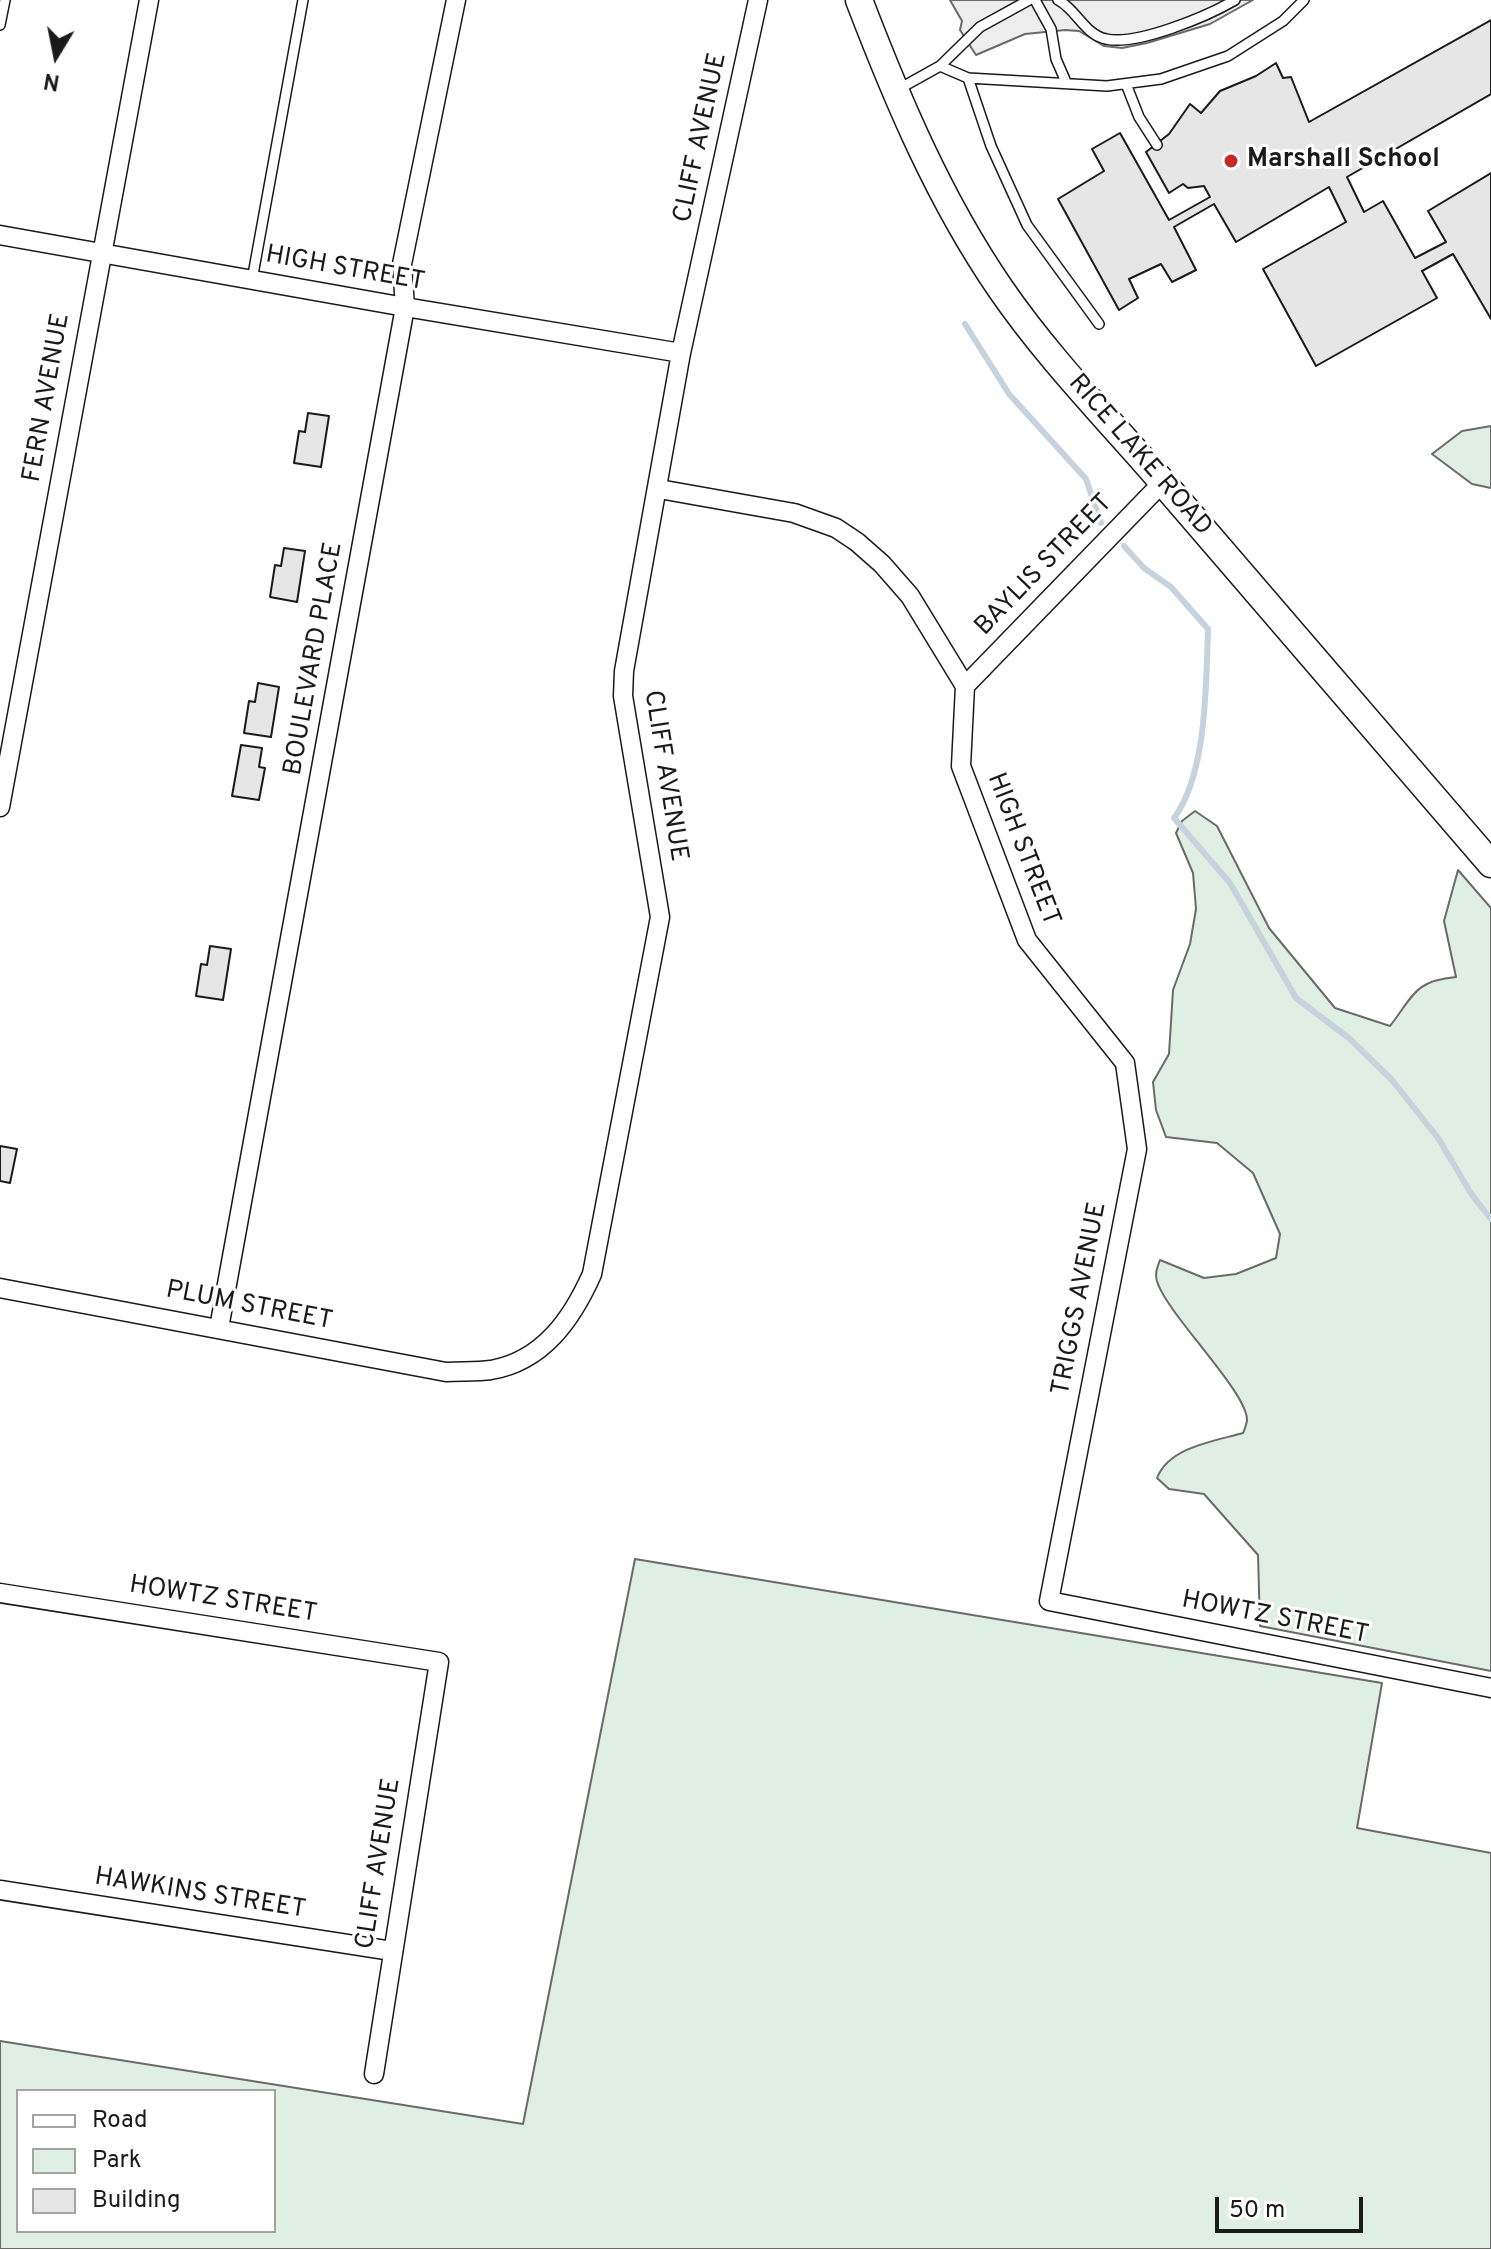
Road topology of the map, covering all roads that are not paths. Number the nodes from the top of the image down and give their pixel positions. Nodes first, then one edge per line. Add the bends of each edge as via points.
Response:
1 (5, 0) edge
2 (149, 0) edge
3 (303, 0) edge
4 (456, 0) edge
5 (758, 0) edge
6 (859, 0) edge
7 (1032, 0) edge
8 (1235, 0) edge
9 (1304, 0) edge
10 (1062, 1) edge
11 (0, 25) edge
12 (940, 66) junction
13 (968, 78) junction
14 (1066, 82) junction
15 (1126, 84) junction
16 (894, 91) junction
17 (1157, 145) dead end
18 (0, 235) edge
19 (101, 253) junction
20 (252, 280) junction
21 (405, 307) junction
22 (1099, 324) dead end
23 (681, 353) junction
24 (1163, 482) junction
25 (659, 489) junction
26 (965, 686) junction
27 (0, 807) edge
28 (1491, 864) edge
29 (1088, 1018) joint
30 (0, 1288) edge
31 (219, 1328) junction
32 (489, 1370) joint
33 (0, 1593) edge
34 (1049, 1601) joint
35 (439, 1662) joint
36 (1491, 1688) edge
37 (0, 1890) edge
38 (392, 1951) junction
39 (374, 2074) dead end

1 - 11 lane
2 - 19 street, FERN AVENUE
3 - 20 lane
4 - 21 street, BOULEVARD PLACE via 402,264
5 - 23 street, CLIFF AVENUE
6 - 16 main road, RICE LAKE ROAD
7 - 12 lane via 980,27
7 - 14 lane via 1051,29
8 - 10 lane via 1138,38 1105,39
9 - 15 lane via 1283,21 1228,56 1170,77
12 - 13 lane
12 - 16 lane
13 - 14 lane
13 - 22 lane via 1027,225
14 - 15 lane
15 - 17 lane
16 - 24 main road, RICE LAKE ROAD via 943,193 999,287 1055,360
18 - 19 street, HIGH STREET
19 - 20 street, HIGH STREET
19 - 27 street, FERN AVENUE
20 - 21 street, HIGH STREET
21 - 23 street, HIGH STREET
21 - 31 street, BOULEVARD PLACE
23 - 25 street, CLIFF AVENUE
24 - 26 street, BAYLIS STREET
24 - 28 main road, RICE LAKE ROAD
25 - 26 street via 794,513 847,535 910,596
25 - 32 street, CLIFF AVENUE via 623,696 660,917 595,1259 579,1304 560,1331 536,1353
26 - 29 street, HIGH STREET via 961,766 1027,940
29 - 34 street, TRIGGS AVENUE via 1125,1063 1137,1149
30 - 31 street, PLUM STREET
31 - 32 street, PLUM STREET via 446,1372
33 - 35 street, HOWTZ STREET
34 - 36 street, HOWTZ STREET
35 - 38 street, CLIFF AVENUE
37 - 38 street, HAWKINS STREET
38 - 39 street, CLIFF AVENUE

